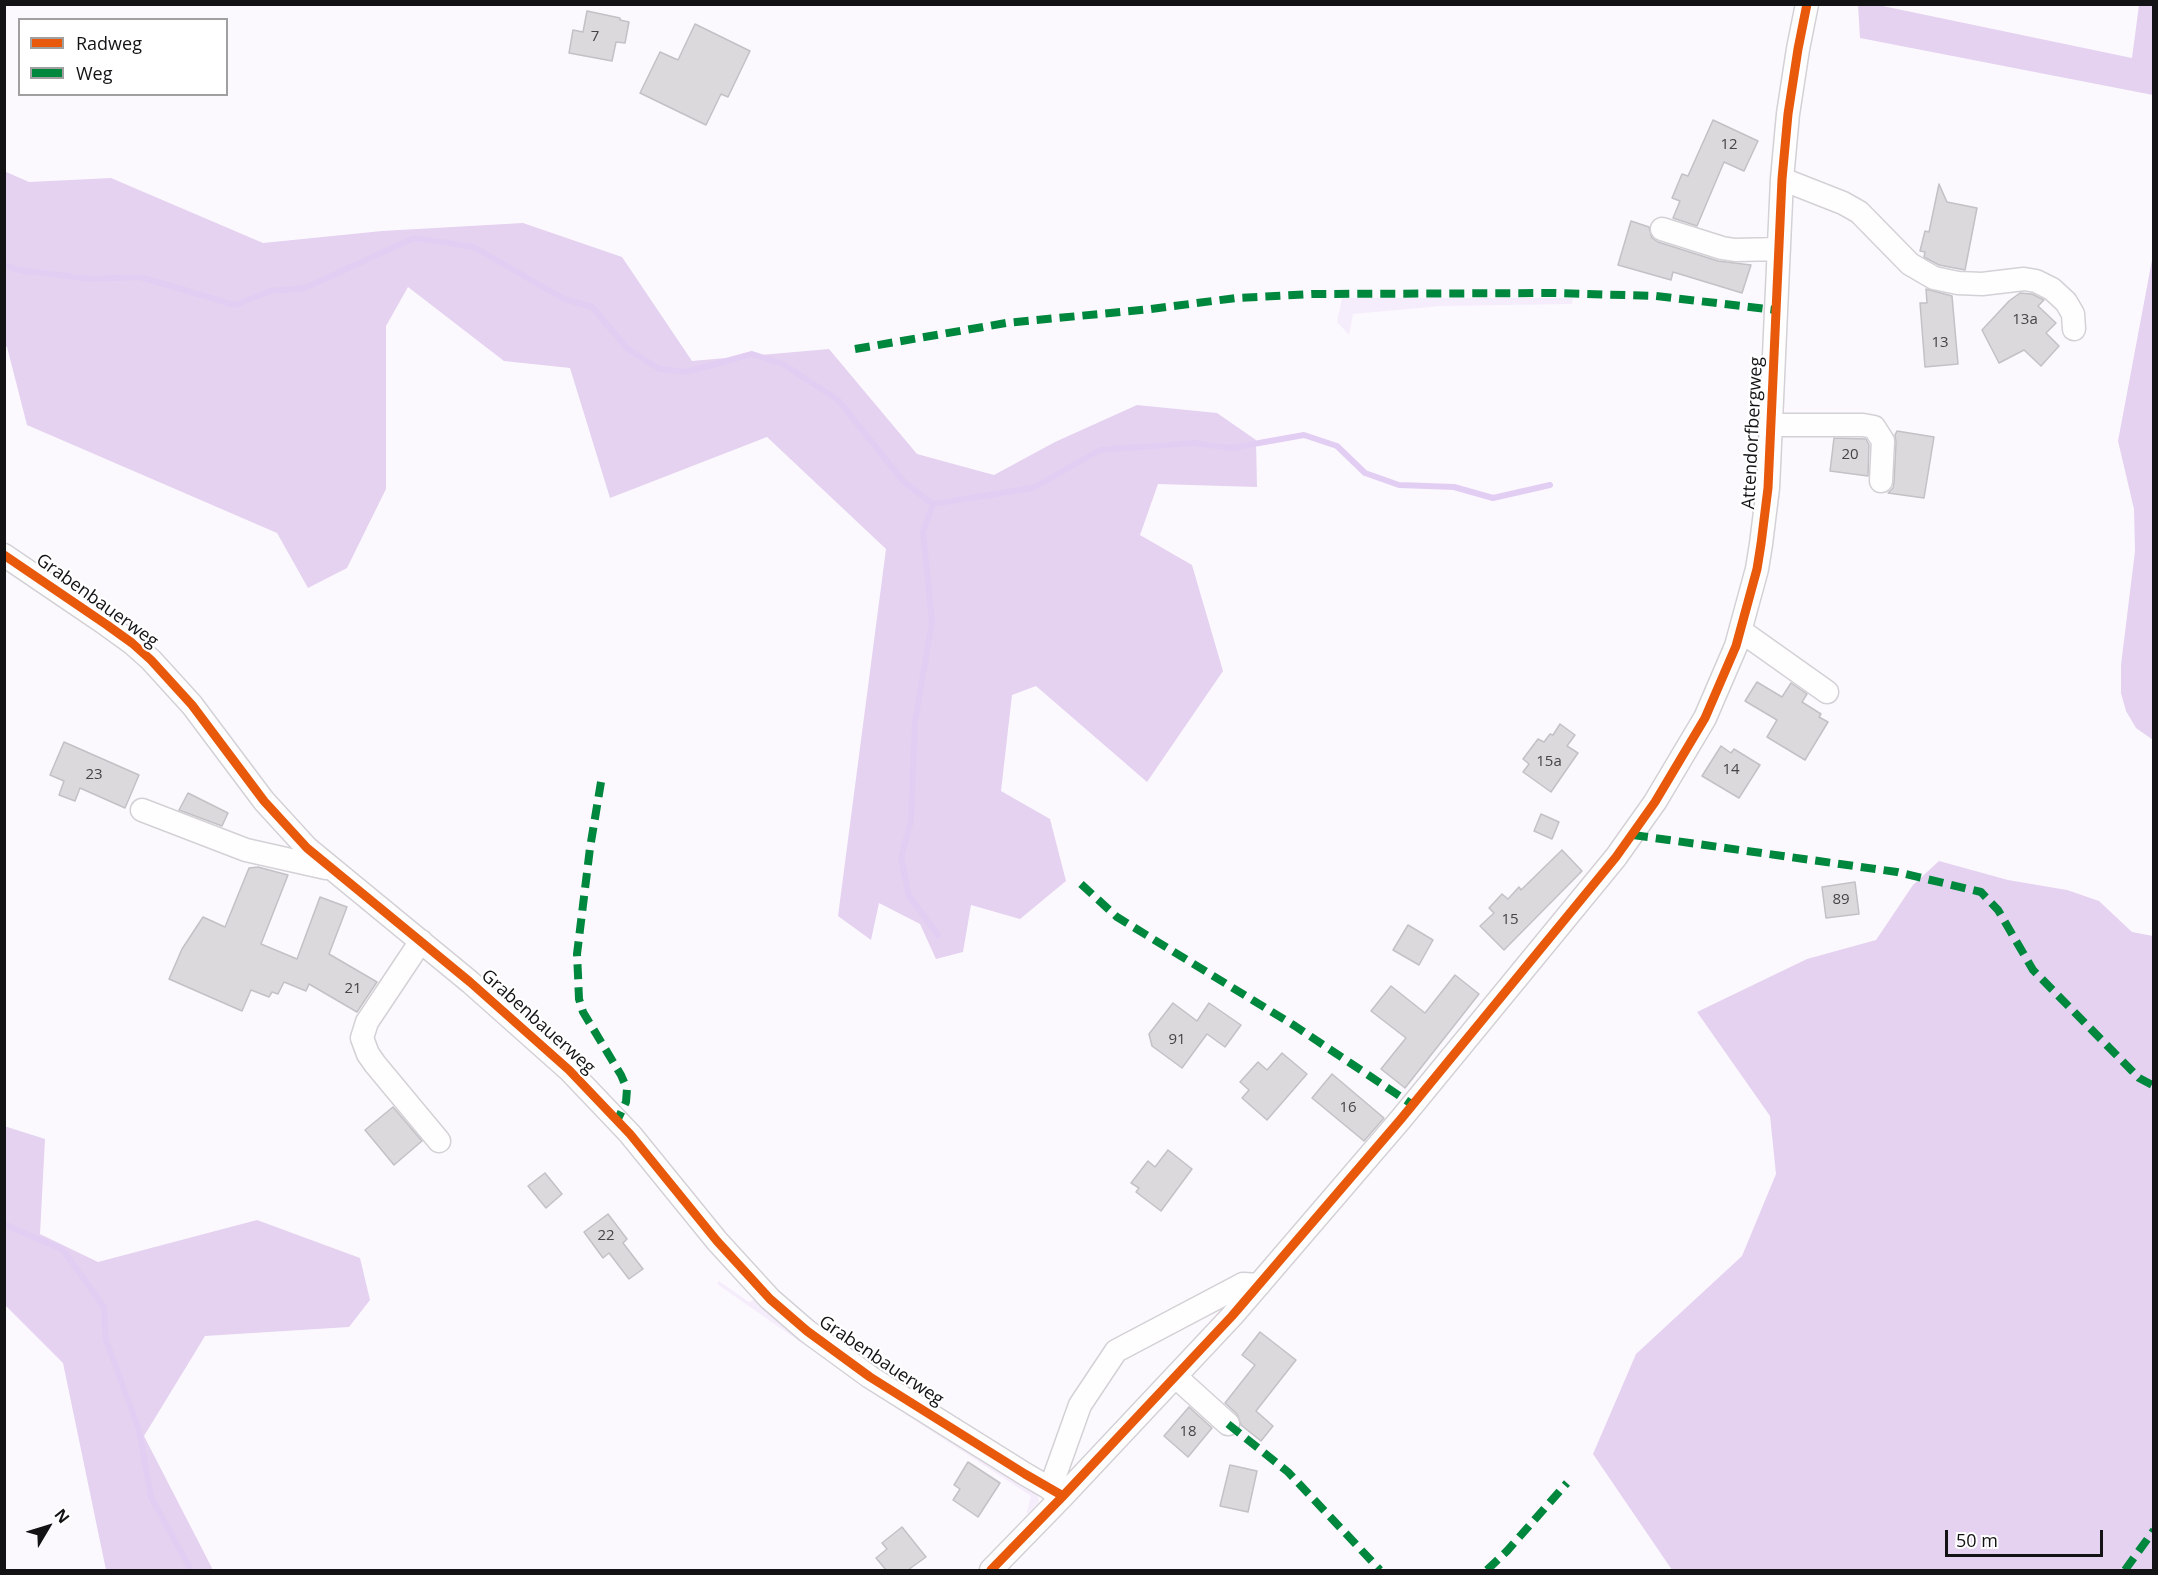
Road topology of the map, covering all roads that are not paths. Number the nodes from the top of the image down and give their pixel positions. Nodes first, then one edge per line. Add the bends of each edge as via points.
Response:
1 (1807, 4) edge
2 (1782, 179) junction
3 (1662, 229) dead end
4 (1779, 249) junction
5 (2074, 329) dead end
6 (1771, 425) junction
7 (1881, 481) dead end
8 (4, 555) edge
9 (1741, 632) junction
10 (1827, 692) dead end
11 (142, 810) dead end
12 (331, 869) junction
13 (421, 941) junction
14 (439, 1141) dead end
15 (1259, 1285) junction
16 (1176, 1377) junction
17 (1228, 1424) dead end
18 (1057, 1492) junction
19 (991, 1570) edge

1 - 2 street, Attendorfbergweg via 1788,114
2 - 4 street, Attendorfbergweg
2 - 5 street via 1859,212 1910,264 1934,278 1982,284 2024,279 2052,289 2073,314
3 - 4 street via 1722,248
4 - 6 street, Attendorfbergweg
6 - 7 street via 1874,427 1883,441
6 - 9 street, Attendorfbergweg via 1763,534
8 - 12 street, Grabenbauerweg via 151,660 192,705 281,821
9 - 10 street
9 - 15 street, Attendorfbergweg via 1705,718 1633,835 1401,1119
11 - 12 street via 246,850
12 - 13 street, Grabenbauerweg
13 - 14 street via 367,1022 362,1038 375,1064
13 - 18 street, Grabenbauerweg via 569,1070 630,1134 770,1299 870,1377
15 - 16 street, Attendorfbergweg
15 - 18 street via 1243,1284 1116,1351 1080,1405
16 - 17 street
16 - 18 street, Attendorfbergweg
18 - 19 street, Attendorfbergweg

